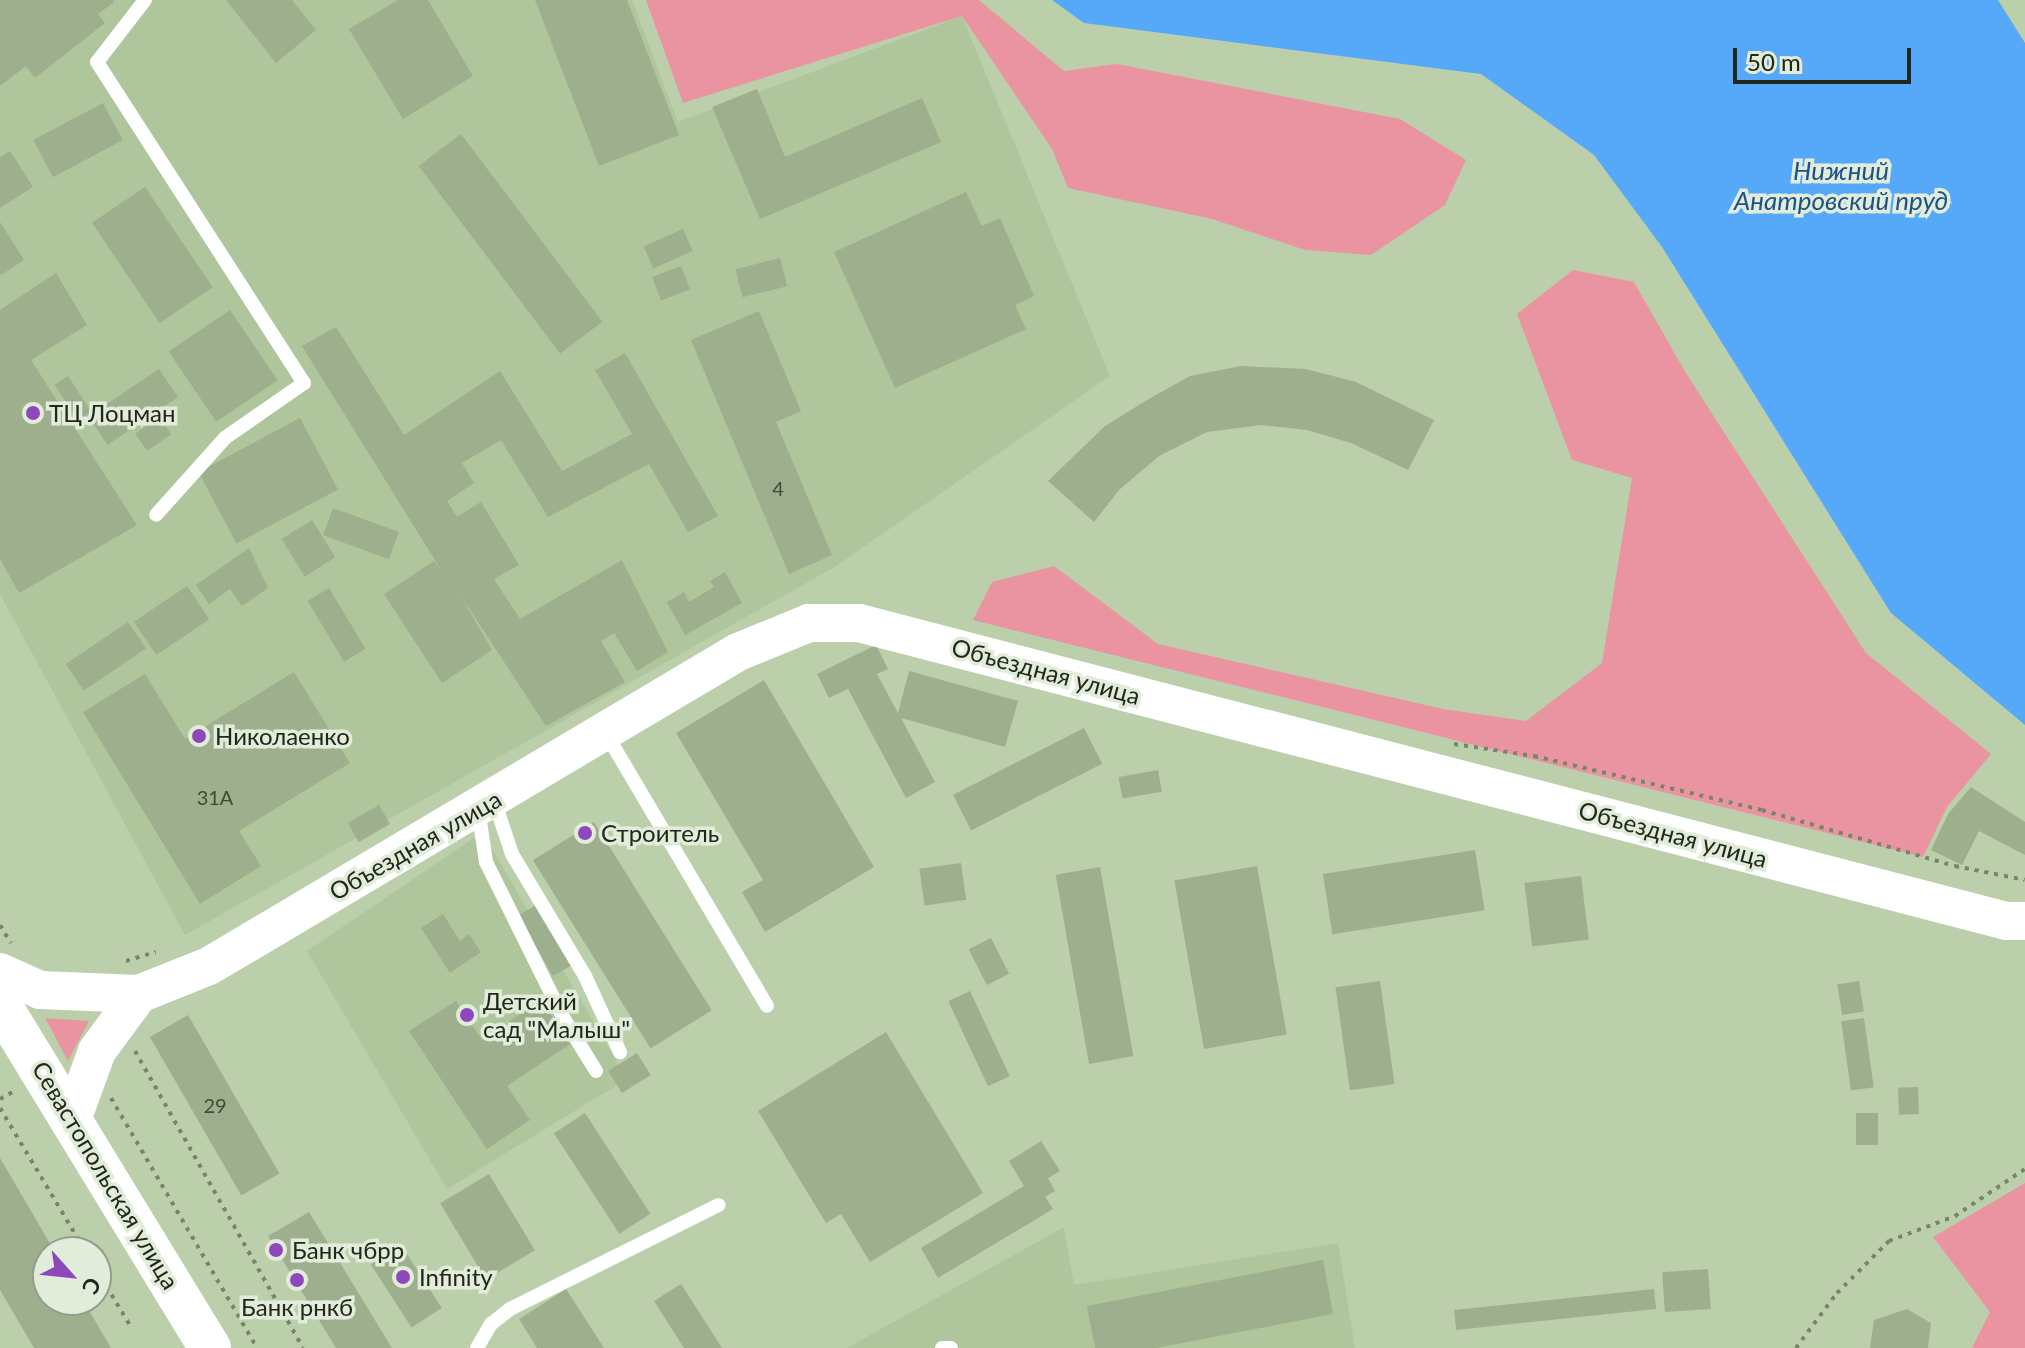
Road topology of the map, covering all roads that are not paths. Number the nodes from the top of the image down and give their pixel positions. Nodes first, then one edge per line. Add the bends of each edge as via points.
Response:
1 (145, 0) edge
2 (156, 515) dead end
3 (605, 731) junction
4 (486, 804) junction
5 (2025, 921) edge
6 (11, 961) edge
7 (139, 994) junction
8 (0, 1004) edge
9 (767, 1006) dead end
10 (620, 1052) dead end
11 (596, 1071) dead end
12 (73, 1117) junction
13 (719, 1205) dead end
14 (210, 1348) edge
15 (477, 1348) edge
16 (942, 1348) edge
17 (951, 1348) edge

1 - 2 lane via 97,62 304,383 225,438
3 - 4 main road, Объездная улица
3 - 5 main road, Объездная улица via 738,652 809,623 859,623 2006,921
3 - 9 lane
4 - 7 main road, Объездная улица via 209,966
4 - 10 lane via 585,976
4 - 11 lane via 486,862 564,1019
6 - 7 main road, Объездная улица via 40,990
7 - 12 main road via 97,1051
8 - 12 main road, Севастопольская улица
12 - 14 main road, Севастопольская улица
13 - 15 lane via 510,1309 491,1324
16 - 17 lane

